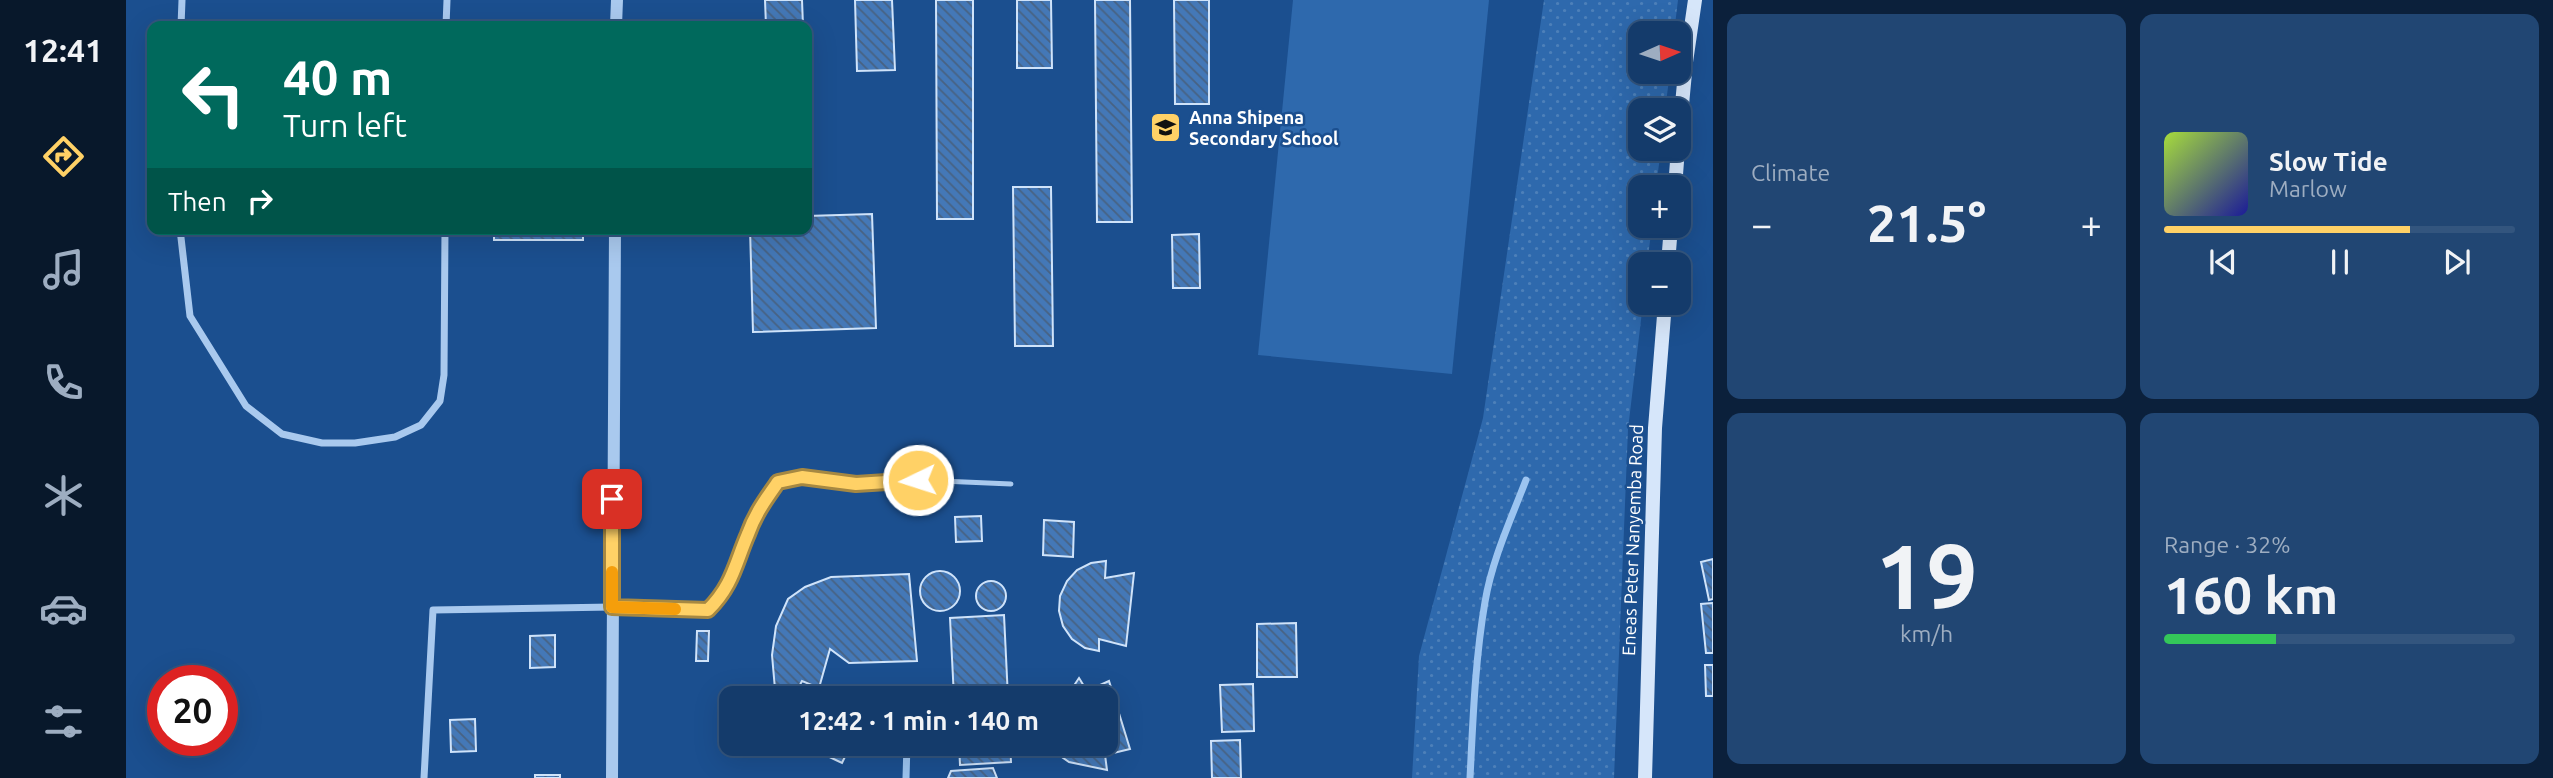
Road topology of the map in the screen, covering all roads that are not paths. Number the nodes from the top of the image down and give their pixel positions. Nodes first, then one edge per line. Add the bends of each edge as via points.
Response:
1 (181, 0) edge
2 (447, 0) edge
3 (617, 0) edge
4 (1695, 0) edge
5 (181, 21) edge
6 (446, 21) edge
7 (616, 21) edge
8 (1683, 98) edge
9 (181, 235) edge
10 (445, 235) edge
11 (615, 235) edge
12 (1664, 315) edge
13 (1011, 484) dead end
14 (612, 607) junction
15 (424, 778) edge
16 (612, 778) edge
17 (1645, 778) edge

1 - 5 street
2 - 6 street
3 - 7 street
4 - 8 main road
9 - 10 street via 190,316 246,406 282,434 322,443 355,443 395,437 421,425 440,401
11 - 14 street
12 - 17 main road, Eneas Peter Nanyemba Road via 1655,428
13 - 14 lane via 918,480 856,484 802,477 778,482 760,507 727,586 708,610
14 - 15 street via 433,610
14 - 16 street

